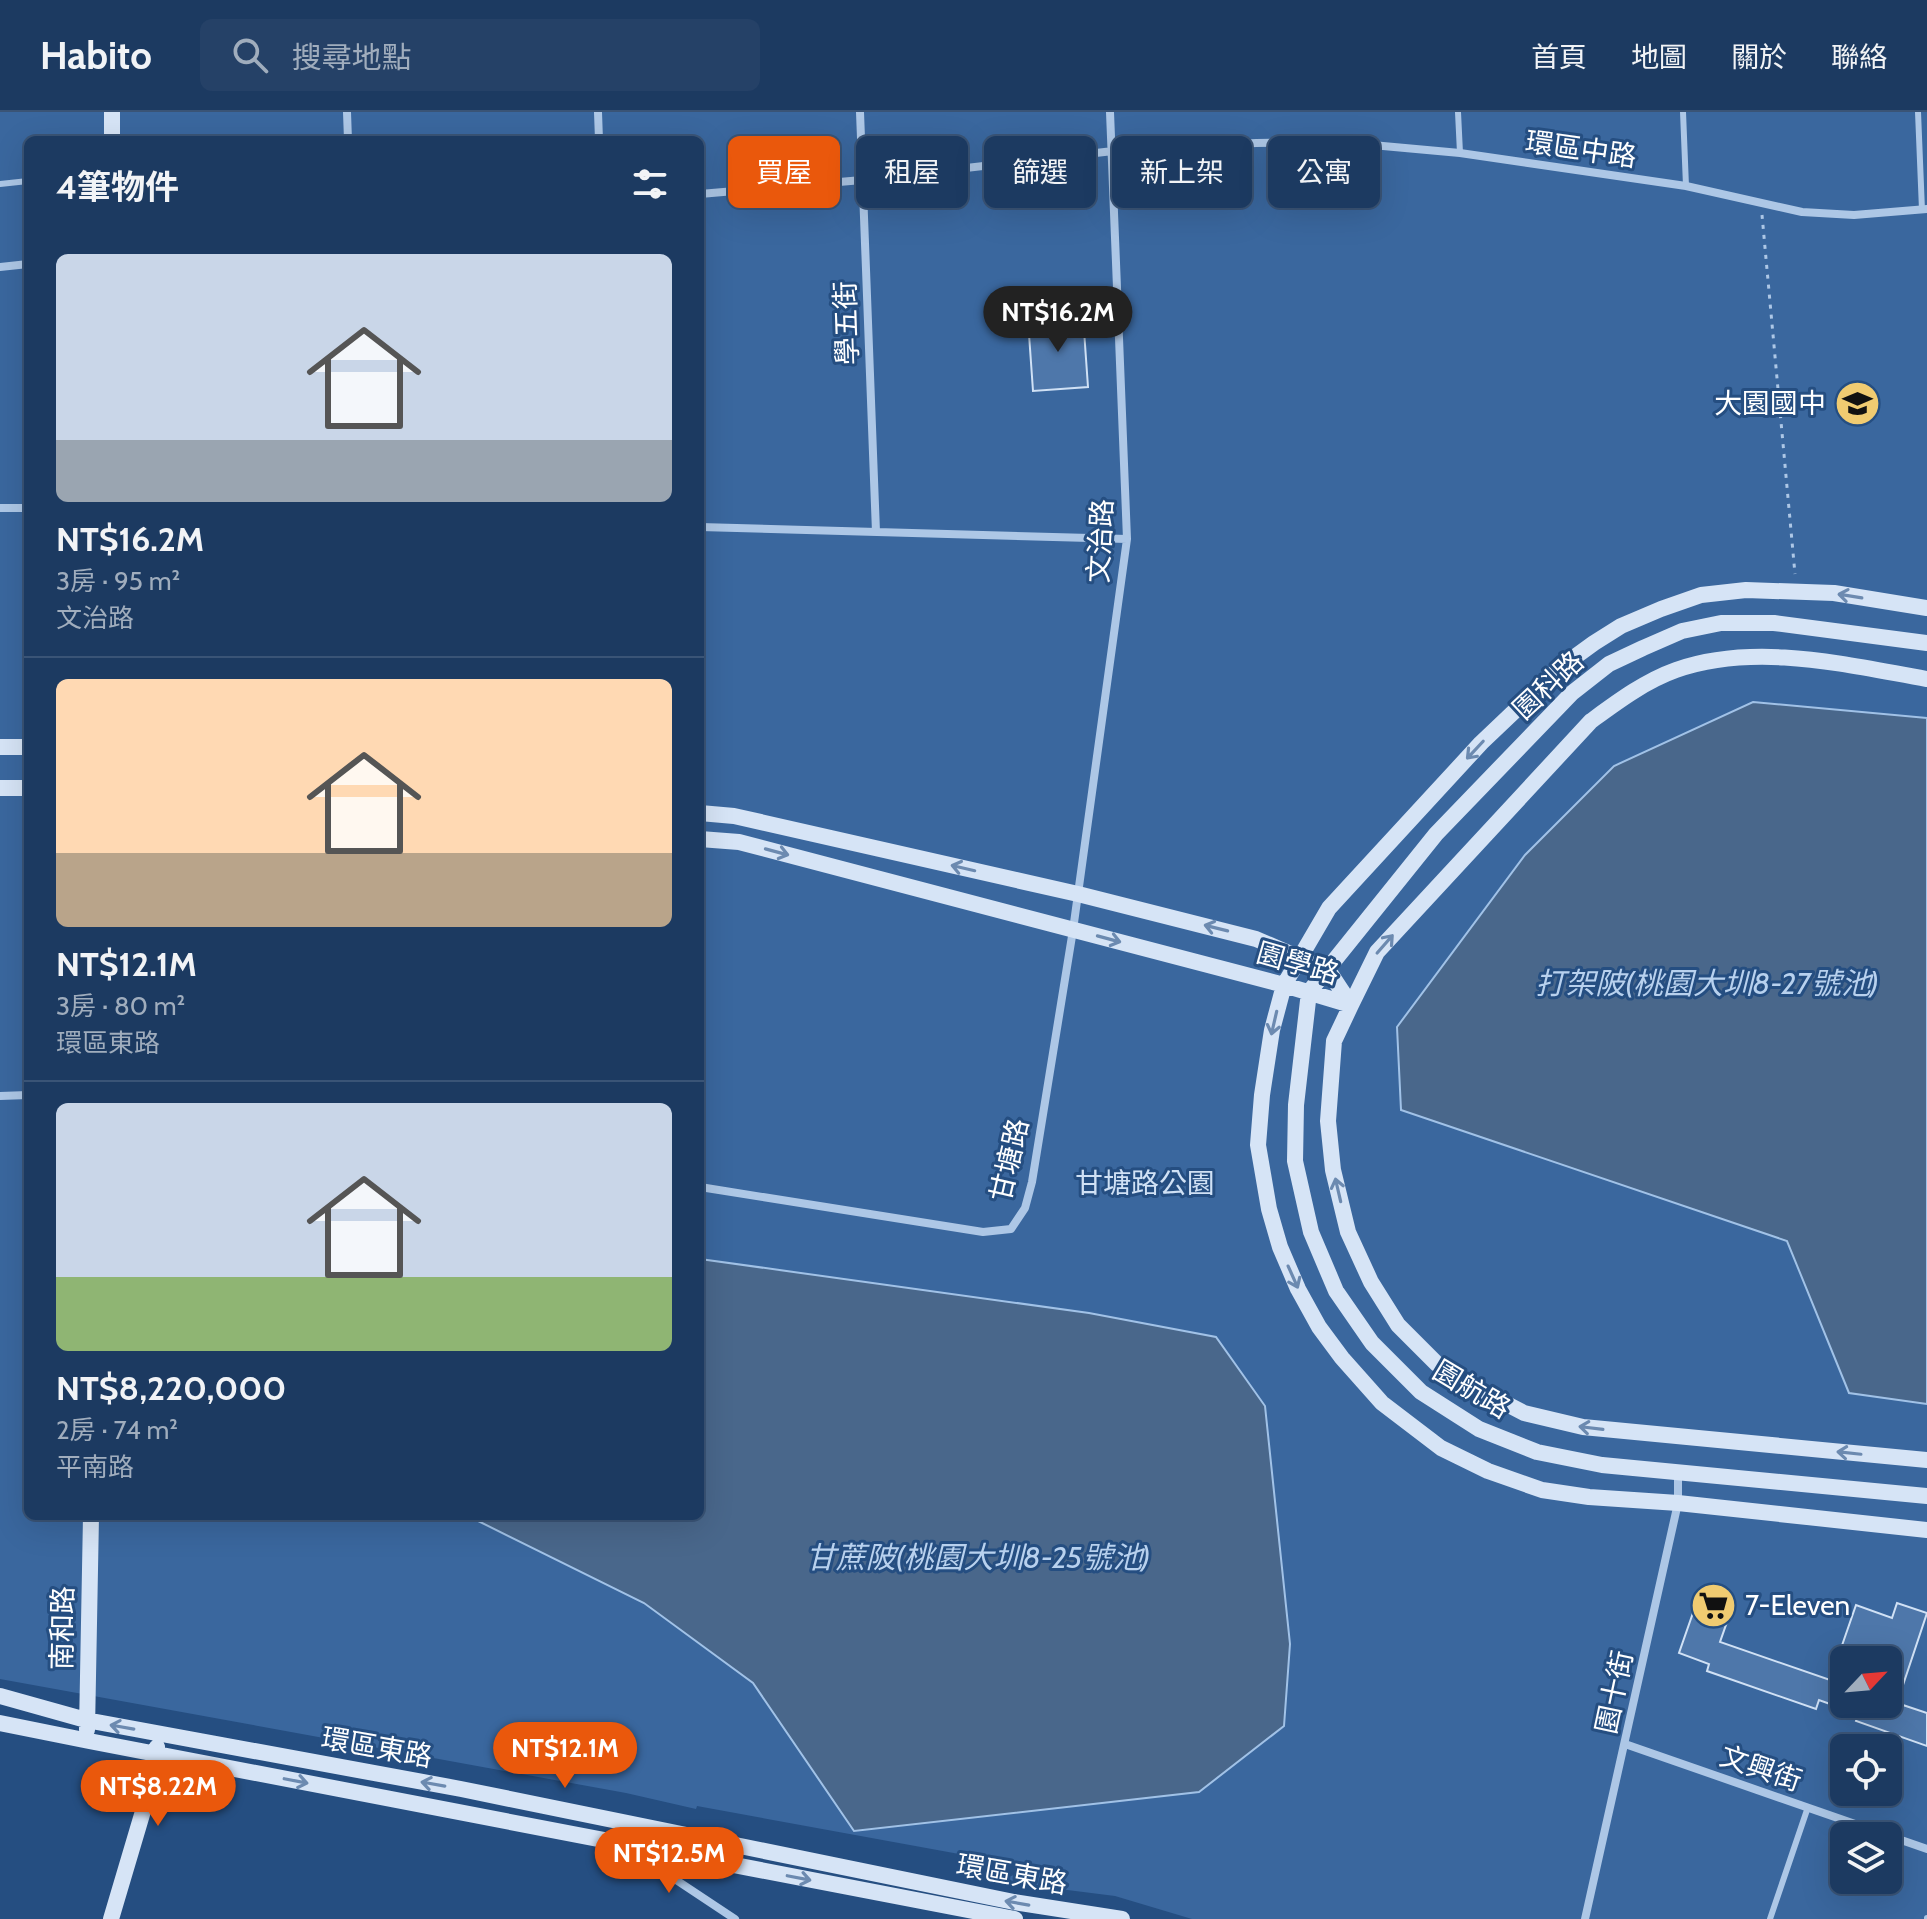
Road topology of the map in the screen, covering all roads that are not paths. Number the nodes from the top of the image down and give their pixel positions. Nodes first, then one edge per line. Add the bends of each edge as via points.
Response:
1 (112, 112) edge
2 (347, 112) edge
3 (598, 112) edge
4 (860, 112) edge
5 (1110, 112) edge
6 (1458, 112) edge
7 (1683, 112) edge
8 (1918, 112) edge
9 (112, 136) edge
10 (348, 136) edge
11 (599, 136) edge
12 (861, 136) edge
13 (1112, 138) edge
14 (1252, 143) edge
15 (1112, 151) edge
16 (1460, 153) junction
17 (968, 168) edge
18 (24, 181) edge
19 (856, 181) edge
20 (0, 184) edge
21 (1686, 186) junction
22 (704, 194) edge
23 (863, 208) edge
24 (1115, 208) edge
25 (1925, 210) edge
26 (24, 264) edge
27 (0, 267) edge
28 (0, 508) edge
29 (24, 508) edge
30 (704, 527) edge
31 (876, 532) junction
32 (1127, 539) junction
33 (1927, 608) edge
34 (1927, 643) edge
35 (1927, 679) edge
36 (0, 747) edge
37 (24, 747) edge
38 (0, 788) edge
39 (24, 788) edge
40 (704, 813) edge
41 (704, 839) edge
42 (1078, 894) junction
43 (1073, 930) junction
44 (1299, 957) junction
45 (1328, 970) junction
46 (1284, 985) junction
47 (1309, 992) junction
48 (1351, 1005) junction
49 (24, 1095) edge
50 (0, 1096) edge
51 (704, 1188) edge
52 (1927, 1460) edge
53 (1678, 1472) junction
54 (1927, 1496) edge
55 (1678, 1503) junction
56 (91, 1520) edge
57 (1927, 1530) edge
58 (0, 1696) edge
59 (86, 1720) junction
60 (0, 1723) edge
61 (158, 1733) junction
62 (89, 1741) junction
63 (1625, 1744) junction
64 (157, 1754) junction
65 (1808, 1807) junction
66 (621, 1843) junction
67 (1927, 1849) edge
68 (111, 1919) edge
69 (735, 1919) edge
70 (1015, 1919) edge
71 (1122, 1919) edge
72 (1585, 1919) edge
73 (1770, 1919) edge

1 - 9 street
2 - 10 street
3 - 11 street
4 - 12 street, 學五街
5 - 13 street, 文治路
6 - 16 lane
7 - 21 lane
8 - 25 lane
14 - 16 street, 環區中路 via 1339,142
15 - 17 street, 環區中路
16 - 21 street, 環區中路
18 - 20 lane
19 - 22 street, 環區中路
21 - 25 street, 環區中路 via 1802,212
23 - 31 street, 學五街
24 - 32 street, 文治路
26 - 27 street
28 - 29 street
30 - 31 street
31 - 32 street
32 - 42 street, 文治路
33 -> 44 street via 1834,593 1746,590 1701,595 1621,626 1561,667 1481,743 1329,908
34 - 45 street, 園科路 via 1826,628 1721,623 1682,631 1609,664 1572,693 1436,834
48 -> 35 street via 1377,952 1591,721 1631,693 1675,670 1755,656
36 - 37 street
38 - 39 street
42 -> 40 street, 園學路
41 -> 43 street, 園學路 via 739,842
42 - 43 street, 文治路
44 -> 42 street, 園學路 via 1256,939
43 -> 46 street, 園學路
43 - 51 street, 甘塘路 via 1032,1182 1025,1208 1011,1229 983,1232
44 - 45 street, 園學路
44 - 46 street
45 - 47 street, 園科路
45 - 48 street, 園學路
46 - 47 street, 園學路
46 -> 55 street via 1262,1095 1262,1175 1298,1289 1342,1358 1382,1403 1441,1448 1488,1471 1542,1490
47 - 48 street, 園學路
47 - 53 street, 園航路 via 1295,1161 1311,1232 1336,1291 1372,1343 1421,1392 1479,1429 1537,1452
52 -> 48 street via 1583,1427 1524,1413 1437,1364 1398,1325 1348,1232 1328,1121 1334,1041
49 - 50 street
53 - 54 street, 園航路
53 - 55 street, 園十街
55 - 57 street
55 - 63 street, 園十街
56 - 59 street, 南和路
58 - 59 street, 環區東路
61 -> 59 street, 環區東路
59 - 62 street, 南和路
60 - 62 street, 環區東路
61 - 64 street
71 -> 61 street, 環區東路
62 - 64 street, 環區東路
63 - 65 street, 文興街
63 - 72 street, 園十街
64 -> 66 street, 環區東路
64 - 68 street
65 - 67 street, 文興街
65 - 73 lane
66 - 69 street
66 -> 70 street, 環區東路

